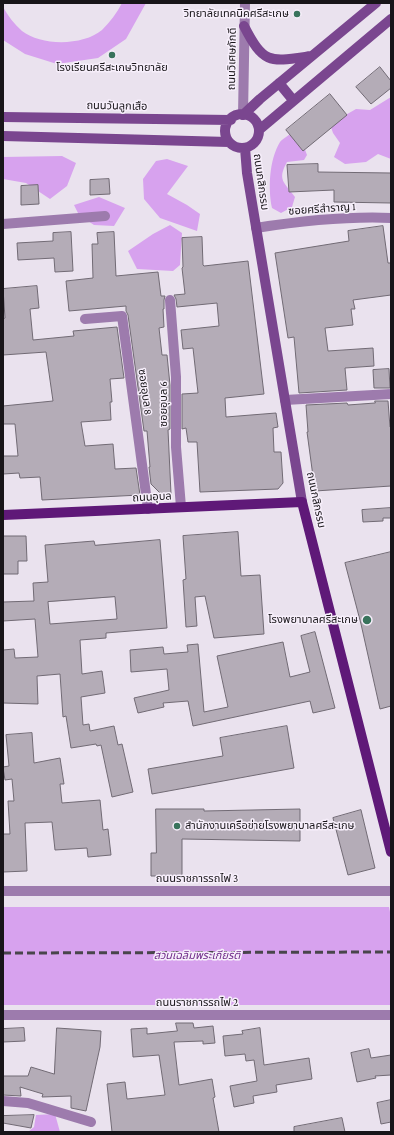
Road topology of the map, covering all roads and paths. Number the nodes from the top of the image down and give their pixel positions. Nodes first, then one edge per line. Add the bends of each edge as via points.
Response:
1 (245, 3) edge
2 (376, 3) edge
3 (391, 19) edge
4 (244, 26) junction
5 (312, 56) junction
6 (278, 84) junction
7 (293, 100) junction
8 (243, 115) junction
9 (3, 117) edge
10 (230, 120) junction
11 (259, 130) junction
12 (3, 136) edge
13 (229, 142) junction
14 (245, 148) junction
15 (105, 216) dead end
16 (391, 218) edge
17 (3, 224) edge
18 (256, 228) junction
19 (170, 300) dead end
20 (85, 319) dead end
21 (391, 394) edge
22 (285, 400) junction
23 (302, 502) junction
24 (181, 507) junction
25 (148, 509) junction
26 (3, 515) edge
27 (391, 852) edge
28 (3, 892) edge
29 (391, 892) edge
30 (3, 1015) edge
31 (391, 1015) edge
32 (3, 1101) edge
33 (91, 1122) dead end

1 - 4 street, ถนนวิเศษภักดี
2 - 5 main road
3 - 7 main road
4 - 5 main road via 257,49 268,58 284,60
4 - 8 street, ถนนวิเศษภักดี
5 - 6 main road
6 - 7 main road
6 - 8 main road
7 - 11 main road
8 - 10 main road
8 - 11 main road via 252,118
9 - 10 main road, ถนนวันลูกเสือ
10 - 13 main road via 226,128
11 - 14 main road via 255,142
12 - 13 main road
13 - 14 main road via 236,147
14 - 18 main road, ถนนกสิกรรม
15 - 17 street
16 - 18 street, ซอยศรีสำราญ 1 via 331,219
18 - 22 main road, ถนนกสิกรรม
19 - 24 street, ซอยอุบล 6
20 - 25 street, ซอยอุบล 8 via 122,316
21 - 22 street
22 - 23 main road, ถนนกสิกรรม
23 - 24 main road, ถนนอุบล
23 - 27 main road, ถนนกสิกรรม
24 - 25 main road, ถนนอุบล
25 - 26 main road, ถนนอุบล
28 - 29 street, ถนนราชการรถไฟ 3
30 - 31 street, ถนนราชการรถไฟ 2
32 - 33 street via 28,1103

